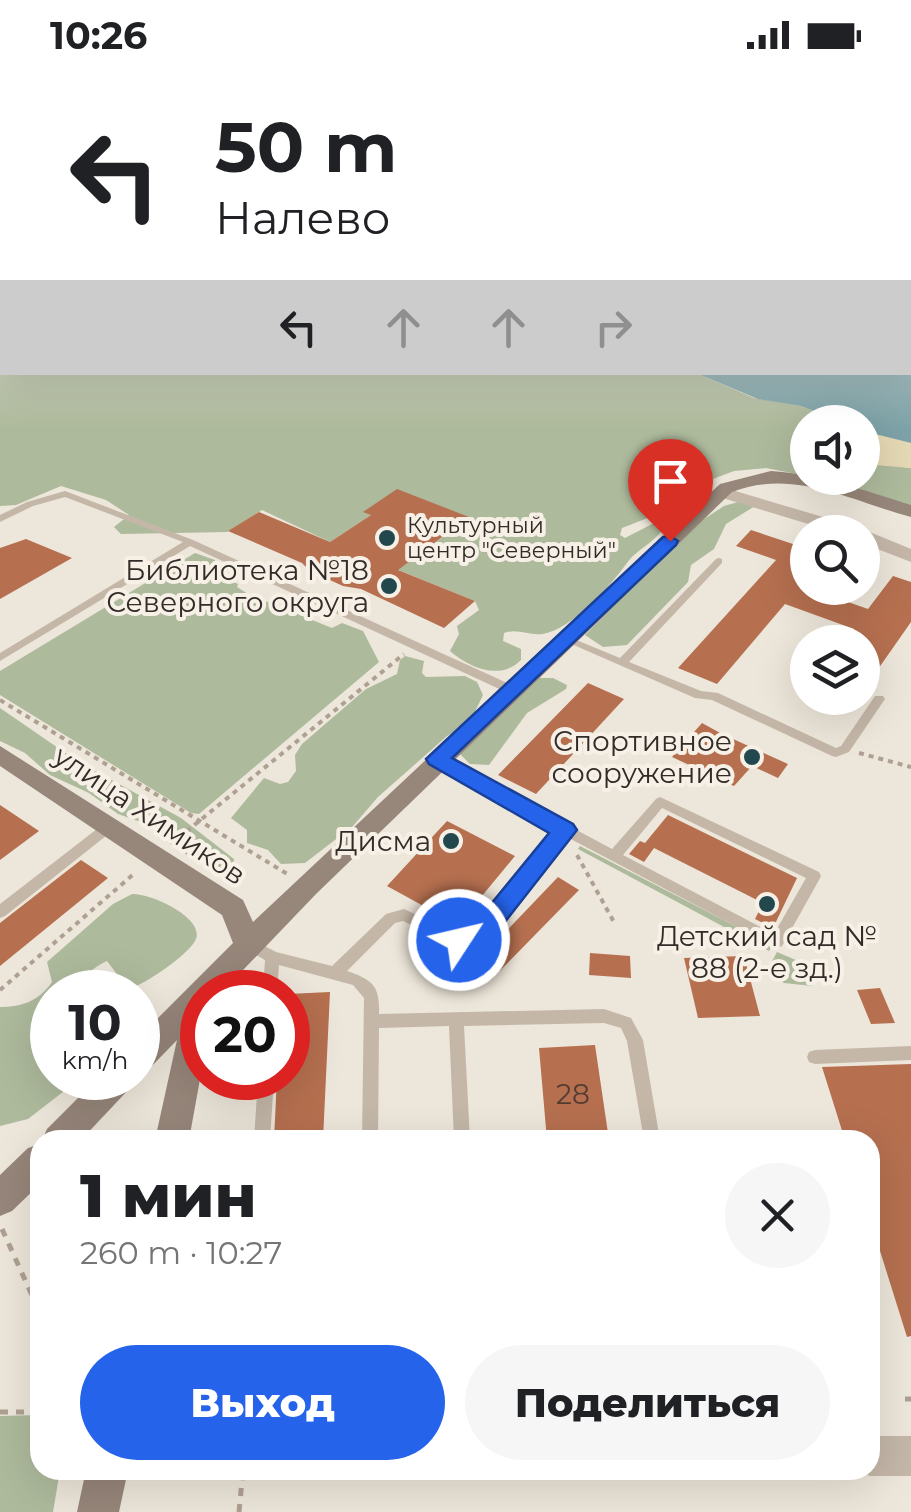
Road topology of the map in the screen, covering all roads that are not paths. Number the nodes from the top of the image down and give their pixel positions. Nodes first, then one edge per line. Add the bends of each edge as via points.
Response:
1 (722, 492) junction
2 (911, 511) edge
3 (797, 515) edge
4 (0, 519) edge
5 (190, 542) junction
6 (880, 543) edge
7 (911, 556) edge
8 (719, 561) dead end
9 (565, 639) junction
10 (0, 658) edge
11 (622, 663) junction
12 (512, 690) junction
13 (868, 715) edge
14 (0, 754) edge
15 (437, 759) junction
16 (111, 826) junction
17 (567, 831) junction
18 (615, 855) junction
19 (3, 904) edge
20 (259, 950) junction
21 (232, 970) edge
22 (264, 970) edge
23 (334, 972) junction
24 (180, 1015) edge
25 (456, 1019) junction
26 (372, 1021) junction
27 (160, 1035) edge
28 (911, 1053) edge
29 (815, 1058) dead end
30 (98, 1100) edge
31 (180, 1100) edge
32 (265, 1100) edge
33 (69, 1130) edge
34 (174, 1130) edge
35 (263, 1130) edge
36 (370, 1130) edge
37 (462, 1130) edge
38 (650, 1130) edge
39 (880, 1456) edge
40 (911, 1456) edge
41 (104, 1480) edge
42 (98, 1512) edge

1 - 2 street via 748,480 782,478
1 - 3 street
1 - 9 street
4 - 5 lane via 65,494
5 - 10 lane
5 - 12 lane
6 - 7 street
8 - 11 lane
9 - 11 lane
9 - 12 street
11 - 13 lane via 714,696 836,753
12 - 15 street
14 - 16 street, улица Химиков
15 - 17 lane
15 - 20 street via 306,886
16 - 19 lane
16 - 20 street, улица Химиков via 234,908
17 - 18 lane
17 - 23 lane via 481,934 459,940 404,914 391,918
18 - 18 lane via 777,942 814,876 660,802
20 - 21 street
20 - 22 lane
20 - 23 lane
23 - 26 lane via 358,981 372,996
24 - 27 street
25 - 26 lane
25 - 37 lane
25 - 38 lane via 604,1016 626,1023 635,1040
26 - 36 lane
28 - 29 lane
30 - 33 street
31 - 34 street
32 - 35 lane
39 - 40 street
41 - 42 street

